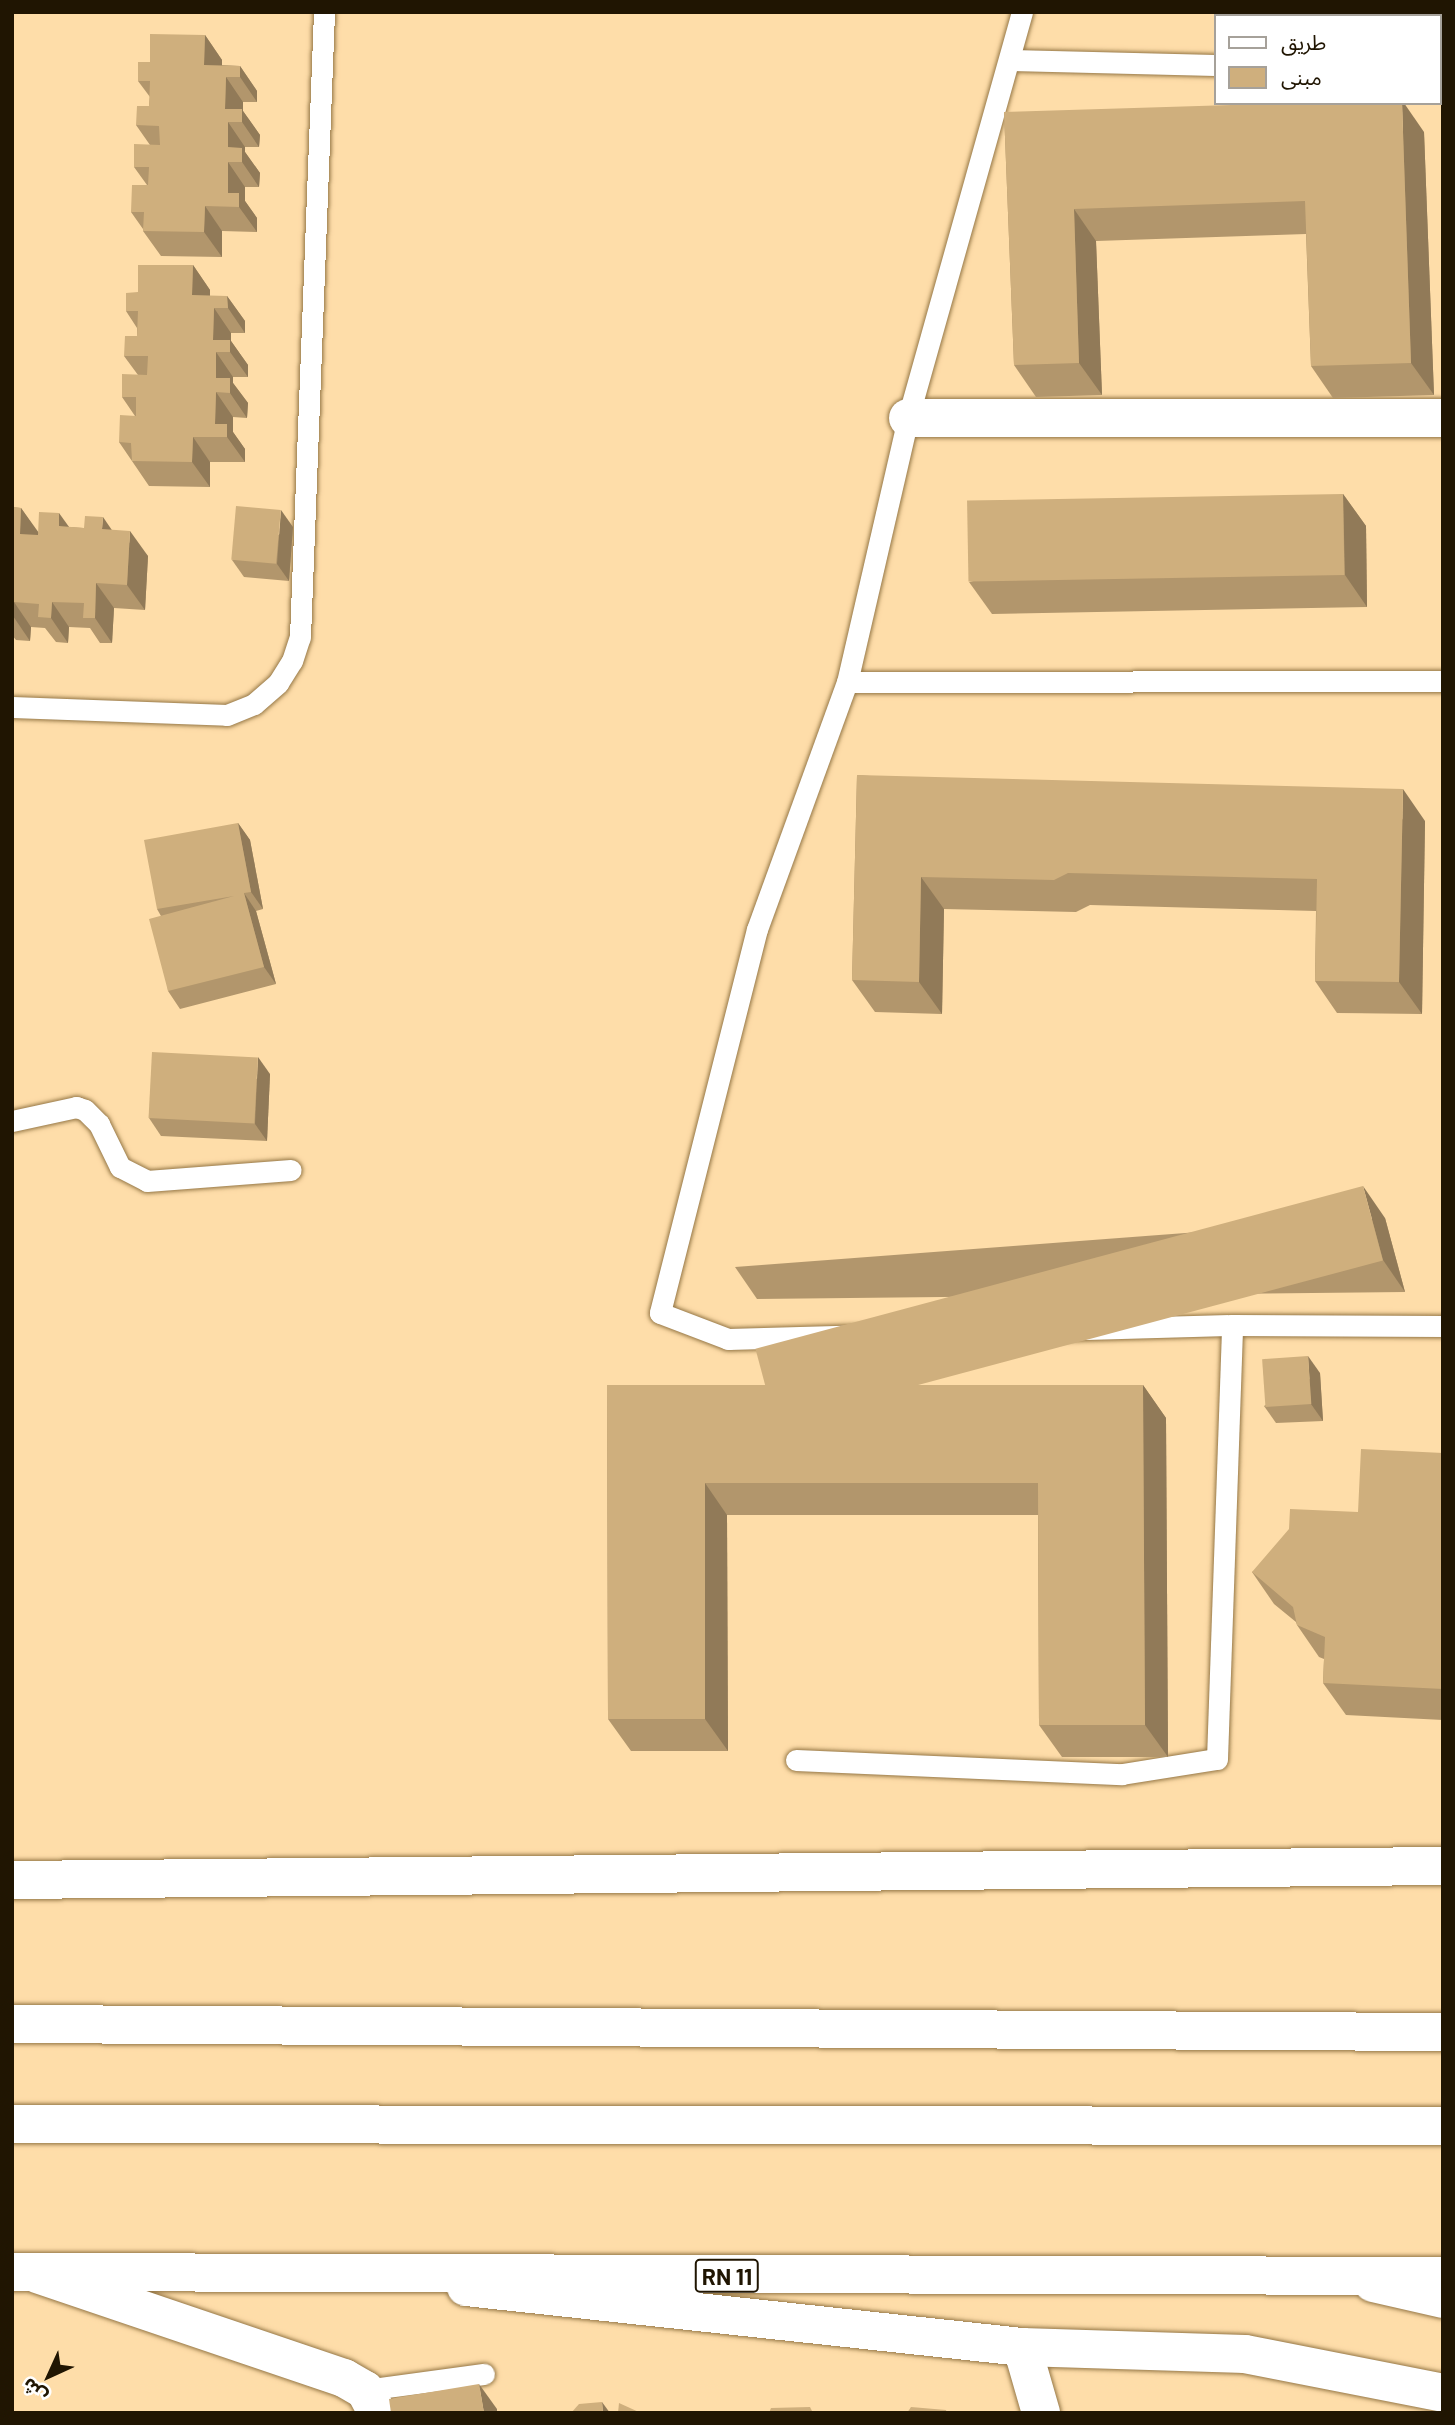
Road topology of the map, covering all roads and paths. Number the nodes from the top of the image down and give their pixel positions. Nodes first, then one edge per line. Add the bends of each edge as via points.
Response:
1 (324, 12) edge
2 (1022, 12) edge
3 (1011, 60) junction
4 (1214, 65) edge
5 (908, 418) junction
6 (1443, 418) edge
7 (1443, 681) edge
8 (847, 682) junction
9 (12, 707) edge
10 (12, 1121) edge
11 (291, 1170) dead end
12 (1232, 1325) junction
13 (1443, 1326) edge
14 (796, 1760) dead end
15 (1443, 1866) edge
16 (12, 1880) edge
17 (12, 2024) edge
18 (1443, 2032) edge
19 (12, 2124) edge
20 (1443, 2126) edge
21 (22, 2272) edge
22 (1339, 2275) junction
23 (1443, 2276) edge
24 (367, 2277) junction
25 (1443, 2299) edge
26 (1022, 2347) junction
27 (484, 2374) dead end
28 (1443, 2393) edge
29 (370, 2401) edge
30 (1041, 2413) edge

1 - 9 lane via 300,637 292,661 278,683 254,704 227,715
2 - 3 lane
3 - 4 lane
3 - 5 lane
5 - 6 main road
5 - 8 lane
7 - 8 lane
8 - 12 lane via 757,929 660,1312 728,1339
10 - 11 lane via 76,1107 85,1110 99,1124 120,1167 147,1181
12 - 13 lane
12 - 14 lane via 1217,1759 1122,1774
15 - 16 main road
17 - 18 main road
19 - 20 main road
21 - 24 main road, RN 11
21 - 29 main road via 344,2378
22 - 23 main road, RN 11
22 - 24 main road, RN 11
22 - 25 main road
24 - 26 main road
26 - 28 main road via 1258,2355
26 - 30 main road
27 - 29 lane

